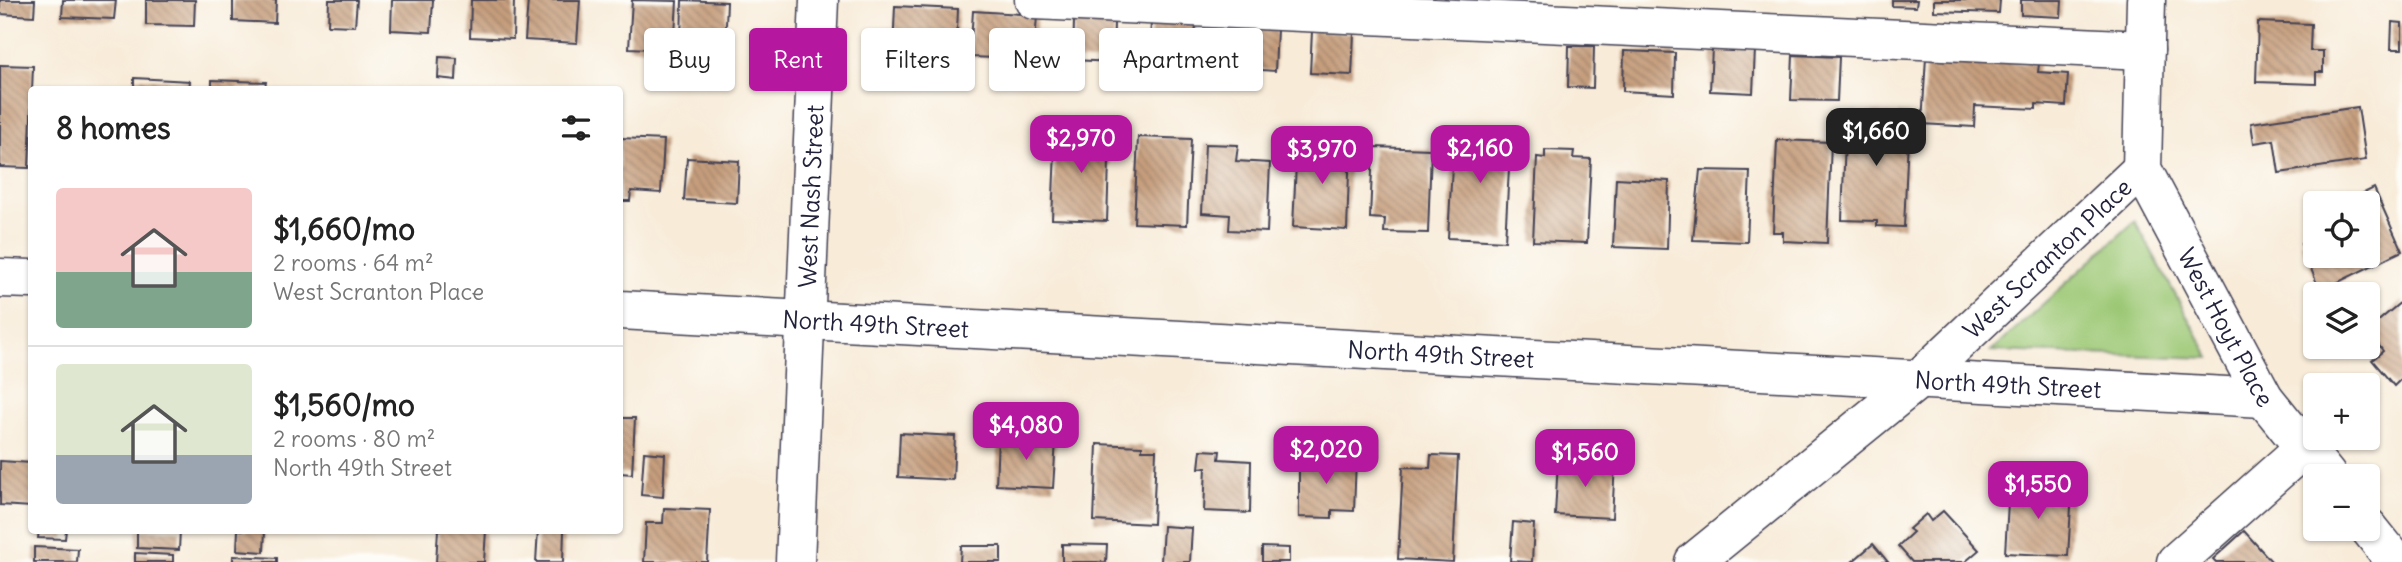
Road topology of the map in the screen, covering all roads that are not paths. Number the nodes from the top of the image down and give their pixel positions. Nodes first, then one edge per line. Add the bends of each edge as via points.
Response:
1 (819, 0) edge
2 (1034, 0) edge
3 (2146, 0) edge
4 (2145, 50) junction
5 (2142, 169) junction
6 (0, 278) edge
7 (28, 279) edge
8 (623, 310) edge
9 (806, 319) junction
10 (1918, 380) junction
11 (2264, 398) junction
12 (2316, 462) edge
13 (2379, 541) edge
14 (795, 562) edge
15 (1693, 562) edge
16 (2176, 562) edge
17 (2396, 562) edge

1 - 9 street, West Nash Street
2 - 4 street
3 - 4 street
4 - 5 street
5 - 10 street, West Scranton Place
5 - 11 street, West Hoyt Place
6 - 7 street
8 - 9 street, North 49th Street
9 - 10 street, North 49th Street
9 - 14 street, West Nash Street
10 - 11 street, North 49th Street
10 - 15 street, West Scranton Place
11 - 12 street, West Hoyt Place
12 - 16 street
13 - 17 street

